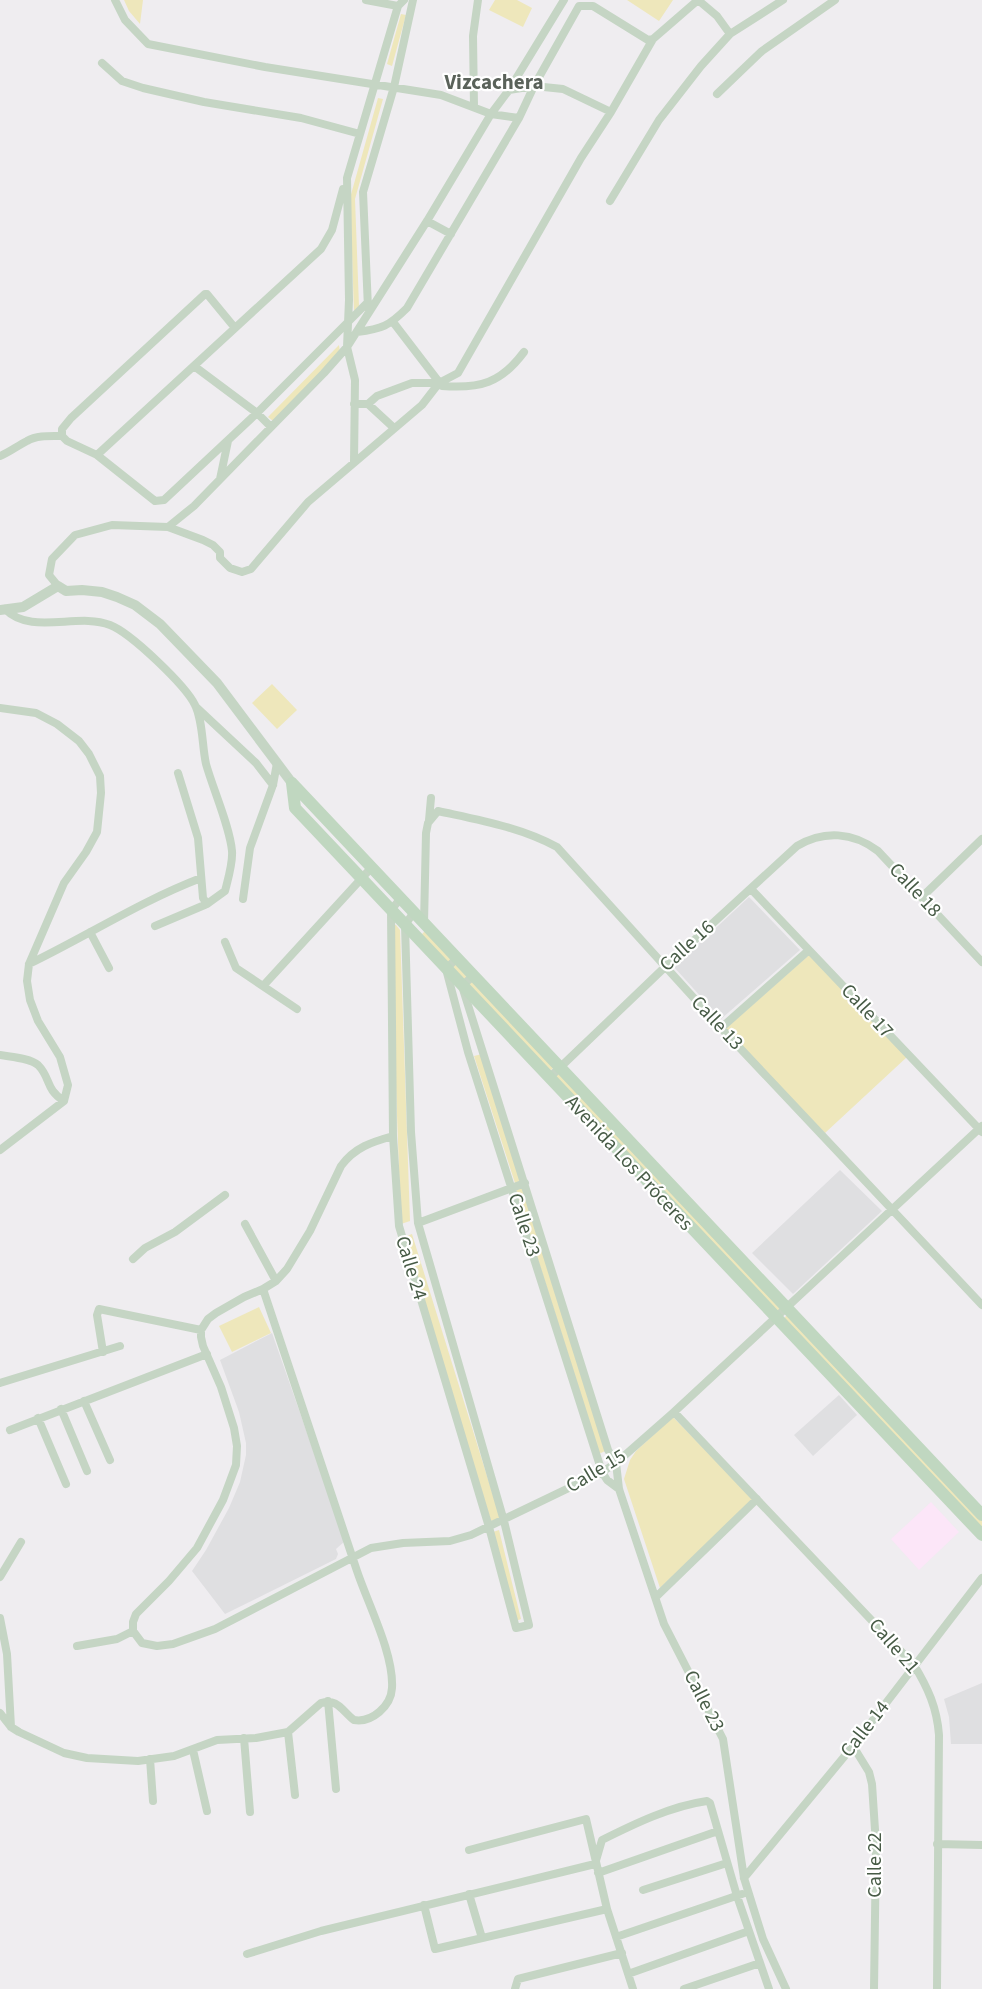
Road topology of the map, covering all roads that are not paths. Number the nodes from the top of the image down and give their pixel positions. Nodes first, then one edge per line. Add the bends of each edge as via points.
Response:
1 (115, 0) edge
2 (366, 0) edge
3 (413, 0) edge
4 (478, 0) edge
5 (564, 0) edge
6 (698, 0) edge
7 (783, 0) edge
8 (836, 0) edge
9 (401, 3) edge
10 (730, 34) junction
11 (653, 39) junction
12 (102, 63) dead end
13 (375, 84) junction
14 (534, 86) junction
15 (394, 87) junction
16 (509, 90) junction
17 (717, 94) dead end
18 (474, 107) junction
19 (611, 112) junction
20 (491, 114) junction
21 (519, 118) junction
22 (360, 134) junction
23 (346, 178) junction
24 (610, 201) dead end
25 (427, 221) junction
26 (451, 234) junction
27 (367, 303) junction
28 (368, 315) junction
29 (393, 322) junction
30 (348, 324) junction
31 (235, 328) junction
32 (357, 332) junction
33 (347, 346) junction
34 (524, 352) dead end
35 (194, 366) junction
36 (439, 382) junction
37 (354, 404) junction
38 (368, 404) junction
39 (257, 413) junction
40 (271, 427) junction
41 (394, 428) junction
42 (62, 436) junction
43 (228, 441) junction
44 (97, 455) junction
45 (0, 456) edge
46 (354, 462) junction
47 (220, 480) junction
48 (168, 527) junction
49 (58, 586) junction
50 (2, 609) edge
51 (196, 706) junction
52 (0, 708) edge
53 (277, 763) junction
54 (178, 773) dead end
55 (292, 783) junction
56 (273, 785) junction
57 (431, 798) dead end
58 (428, 823) junction
59 (837, 835) joint
60 (982, 839) edge
61 (372, 867) junction
62 (201, 878) junction
63 (362, 879) junction
64 (752, 889) junction
65 (922, 897) junction
66 (401, 898) junction
67 (243, 899) dead end
68 (207, 904) junction
69 (391, 910) junction
70 (414, 912) junction
71 (424, 923) junction
72 (405, 925) junction
73 (155, 926) dead end
74 (90, 932) junction
75 (225, 942) dead end
76 (809, 950) junction
77 (457, 958) junction
78 (982, 962) edge
79 (29, 964) junction
80 (665, 967) junction
81 (109, 968) dead end
82 (446, 969) junction
83 (474, 975) junction
84 (263, 986) junction
85 (462, 986) junction
86 (297, 1009) dead end
87 (721, 1028) junction
88 (0, 1055) edge
89 (560, 1067) junction
90 (549, 1077) junction
91 (64, 1101) junction
92 (981, 1129) edge
93 (393, 1136) junction
94 (0, 1150) edge
95 (525, 1183) junction
96 (512, 1188) junction
97 (225, 1195) dead end
98 (892, 1209) junction
99 (418, 1223) junction
100 (246, 1224) dead end
101 (133, 1259) dead end
102 (276, 1281) junction
103 (263, 1289) junction
104 (982, 1305) edge
105 (787, 1307) junction
106 (776, 1318) junction
107 (201, 1330) junction
108 (120, 1346) dead end
109 (103, 1352) junction
110 (207, 1354) junction
111 (0, 1383) edge
112 (84, 1401) junction
113 (61, 1409) junction
114 (674, 1412) junction
115 (38, 1418) junction
116 (10, 1430) dead end
117 (110, 1460) dead end
118 (616, 1463) junction
119 (87, 1471) dead end
120 (602, 1472) junction
121 (66, 1484) dead end
122 (619, 1489) junction
123 (757, 1499) junction
124 (982, 1515) edge
125 (504, 1521) junction
126 (489, 1527) junction
127 (982, 1535) edge
128 (21, 1542) dead end
129 (352, 1557) junction
130 (0, 1577) edge
131 (982, 1578) edge
132 (656, 1597) junction
133 (0, 1618) edge
134 (133, 1627) junction
135 (77, 1646) dead end
136 (914, 1665) junction
137 (328, 1701) junction
138 (0, 1713) edge
139 (11, 1727) junction
140 (288, 1732) junction
141 (244, 1738) junction
142 (853, 1746) junction
143 (193, 1750) junction
144 (150, 1760) junction
145 (336, 1789) dead end
146 (295, 1795) dead end
147 (153, 1801) dead end
148 (207, 1811) dead end
149 (250, 1812) dead end
150 (718, 1832) junction
151 (937, 1844) junction
152 (982, 1845) edge
153 (469, 1850) dead end
154 (727, 1863) junction
155 (596, 1869) junction
156 (744, 1878) junction
157 (643, 1890) dead end
158 (748, 1892) junction
159 (469, 1894) junction
160 (737, 1896) junction
161 (424, 1905) junction
162 (607, 1909) junction
163 (749, 1931) junction
164 (616, 1937) junction
165 (482, 1938) junction
166 (622, 1953) junction
167 (247, 1954) dead end
168 (760, 1964) junction
169 (628, 1974) junction
170 (515, 1989) edge
171 (633, 1989) edge
172 (684, 1989) edge
173 (769, 1989) edge
174 (786, 1989) edge
175 (874, 1989) edge
176 (937, 1989) edge

1 - 13 street via 125,20 148,44
2 - 9 street
3 - 15 street
4 - 18 street via 473,36
5 - 16 street
6 - 10 street via 717,15
6 - 11 street
7 - 10 street
8 - 17 street via 762,51
9 - 13 street
10 - 24 street via 659,120
11 - 14 street via 644,39 593,6 579,6
11 - 19 street
12 - 22 street via 122,81 142,88 301,118
13 - 15 street
13 - 22 street
14 - 16 street
14 - 19 street via 563,89
14 - 21 street
15 - 18 street via 441,95
15 - 27 street via 363,192
16 - 20 street
18 - 20 street
19 - 36 street via 458,373
20 - 21 street
20 - 25 street
21 - 26 street
22 - 23 street
23 - 30 street
23 - 31 street via 332,230 321,249
25 - 26 street
25 - 28 street
26 - 29 street via 407,308
27 - 28 street
27 - 30 street
28 - 32 street
29 - 32 street via 381,329
29 - 36 street
30 - 33 street
30 - 39 street
31 - 35 street
31 - 42 street via 205,294 71,418 62,429
32 - 33 street
33 - 37 street via 355,380
33 - 40 street
34 - 36 street via 504,374 484,385 450,387
35 - 39 street
35 - 44 street
36 - 38 street via 412,383 377,396
36 - 41 street via 422,405
37 - 38 street
37 - 46 street
38 - 41 street
39 - 40 street
39 - 43 street
40 - 47 street
41 - 46 street
42 - 44 street
42 - 45 street via 40,436
43 - 44 street via 164,500 155,501
43 - 47 street
46 - 48 street via 308,502 251,568 242,572 230,568 213,545
47 - 48 street
48 - 49 street via 111,525 75,535 52,559 50,575
49 - 50 street via 23,607
49 - 53 street, Avenida Los Próceres via 66,591 102,592 117,597 160,624 217,683
50 - 51 street via 12,616 38,622 89,621 111,625 141,646
51 - 56 street via 256,763
51 - 68 street via 206,762 232,851 225,891
52 - 79 street via 36,713 57,724 79,741 100,776 97,832 64,884
53 - 55 street, Avenida Los Próceres
53 - 56 street
54 - 62 street via 198,838
55 - 61 main road, Avenida Los Próceres
55 - 63 main road, Avenida Los Próceres via 295,808
56 - 67 street via 250,848
57 - 58 street
58 - 71 street
58 - 80 street, Calle 13 via 438,811 514,828 557,847
59 - 64 street, Calle 16 via 823,835 803,843
59 - 65 street, Calle 18 via 869,844
60 - 65 street
61 - 63 street
61 - 66 main road, Avenida Los Próceres
62 - 68 street
62 - 74 street
63 - 69 main road, Avenida Los Próceres
63 - 84 street
64 - 76 street, Calle 17
64 - 80 street, Calle 16
65 - 78 street, Calle 18
66 - 69 street
66 - 70 main road, Avenida Los Próceres
68 - 73 street
69 - 72 main road, Avenida Los Próceres
69 - 93 street, Calle 24
70 - 71 main road, Avenida Los Próceres
70 - 72 street
71 - 77 main road, Avenida Los Próceres
72 - 82 main road, Avenida Los Próceres
72 - 99 street, Calle 24 via 411,1132
74 - 79 street
74 - 81 street
75 - 84 street via 236,968
76 - 87 street
76 - 92 street, Calle 17
77 - 82 street
77 - 83 main road, Avenida Los Próceres
79 - 91 street via 30,1000 60,1057 68,1085
80 - 87 street, Calle 13
80 - 89 street, Calle 16
82 - 85 main road, Avenida Los Próceres
82 - 96 street, Calle 23
83 - 85 street
83 - 89 main road, Avenida Los Próceres
84 - 86 street
85 - 90 main road, Avenida Los Próceres
85 - 95 street, Calle 23
87 - 98 street, Calle 13
88 - 91 street via 37,1063 53,1094
89 - 90 street, Calle 16
89 - 105 main road, Avenida Los Próceres
90 - 106 main road, Avenida Los Próceres
91 - 94 street
92 - 98 street, Calle 15
93 - 102 street via 358,1148 348,1156 300,1250
93 - 126 street, Calle 24 via 399,1226
95 - 96 street
95 - 118 street, Calle 23 via 608,1450
96 - 99 street
96 - 120 street, Calle 23
97 - 101 street
98 - 104 street, Calle 13
98 - 105 street, Calle 15
99 - 125 street, Calle 24
100 - 102 street
102 - 103 street
103 - 107 street via 216,1313
103 - 129 street
105 - 106 street, Calle 15
105 - 124 main road, Avenida Los Próceres
106 - 114 street, Calle 15
106 - 127 main road, Avenida Los Próceres
107 - 109 street via 99,1309
107 - 110 street
108 - 109 street
109 - 111 street
110 - 112 street
110 - 134 street via 234,1428 236,1465 196,1548 170,1581 141,1608
112 - 113 street
112 - 117 street
113 - 115 street
113 - 119 street
114 - 118 street, Calle 15
114 - 123 street, Calle 21
115 - 116 street
115 - 121 street
118 - 120 street, Calle 15
118 - 122 street, Calle 23
120 - 122 street, Calle 23
120 - 125 street, Calle 15
122 - 132 street, Calle 23
123 - 132 street
123 - 136 street, Calle 21
125 - 126 street, Calle 15
125 - 126 street, Calle 24 via 529,1625 516,1628
126 - 129 street, Calle 15 via 450,1541 383,1545
128 - 130 street
129 - 134 street, Calle 15 via 215,1629 180,1642 148,1646 137,1638
129 - 137 street via 388,1657 392,1692 385,1706 364,1720 354,1720 340,1705
131 - 136 street, Calle 14
132 - 156 street, Calle 23 via 664,1624 723,1739
133 - 139 street via 7,1654
134 - 135 street via 117,1639
136 - 142 street, Calle 14
136 - 151 street, Calle 21 via 937,1716
137 - 140 street
137 - 145 street
138 - 139 street
139 - 144 street via 64,1753 87,1758
140 - 141 street
140 - 146 street
141 - 143 street via 217,1740
141 - 149 street
142 - 156 street, Calle 14
142 - 175 street, Calle 22 via 872,1784 876,1845
143 - 144 street
143 - 148 street
144 - 147 street
150 - 154 street
150 - 155 street
150 - 155 street via 710,1803 703,1801 666,1812 602,1840
151 - 152 street
151 - 176 street, Calle 21
153 - 155 street via 586,1819
154 - 157 street
154 - 160 street
155 - 159 street
155 - 162 street
156 - 158 street, Calle 23
158 - 160 street
158 - 174 street, Calle 23 via 763,1939
159 - 161 street
159 - 165 street
160 - 163 street
160 - 164 street
161 - 165 street via 435,1948
161 - 167 street
162 - 164 street
162 - 165 street
163 - 168 street
163 - 169 street
164 - 166 street
166 - 169 street
166 - 170 street via 518,1978
168 - 172 street
168 - 173 street
169 - 171 street

